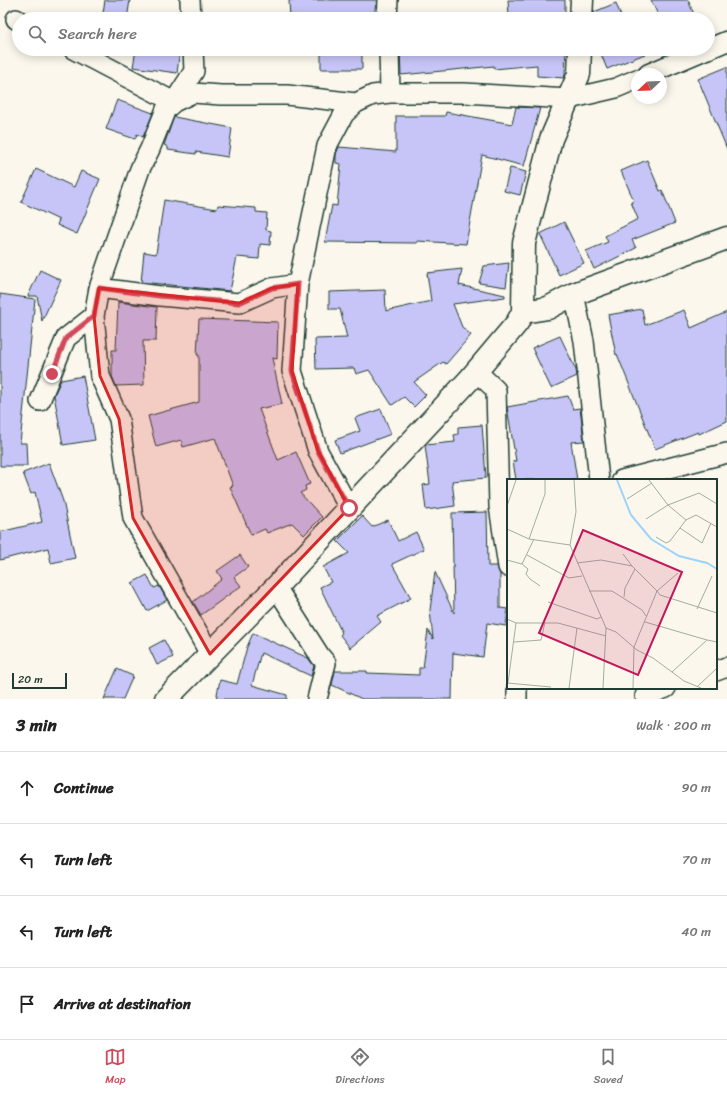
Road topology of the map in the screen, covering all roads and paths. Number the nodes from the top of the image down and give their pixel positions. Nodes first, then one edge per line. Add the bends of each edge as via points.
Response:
1 (190, 0) edge
2 (388, 0) edge
3 (582, 0) edge
4 (191, 12) edge
5 (387, 12) edge
6 (581, 12) edge
7 (727, 41) edge
8 (715, 46) edge
9 (86, 56) edge
10 (193, 56) edge
11 (389, 56) edge
12 (580, 56) edge
13 (691, 56) edge
14 (662, 68) edge
15 (631, 82) edge
16 (390, 93) junction
17 (569, 99) junction
18 (174, 102) junction
19 (356, 103) junction
20 (727, 238) edge
21 (298, 284) junction
22 (99, 288) junction
23 (574, 294) junction
24 (523, 312) junction
25 (94, 316) junction
26 (476, 371) junction
27 (40, 401) dead end
28 (727, 453) edge
29 (599, 479) edge
30 (626, 479) edge
31 (349, 508) junction
32 (507, 560) edge
33 (276, 587) junction
34 (210, 654) junction
35 (727, 667) edge
36 (717, 671) edge
37 (662, 689) edge
38 (645, 694) edge
39 (166, 699) edge
40 (317, 699) edge

1 - 4 street
2 - 5 street
3 - 6 street
7 - 8 street
9 - 18 street
10 - 18 street via 194,70
11 - 16 street
12 - 17 street via 579,74
13 - 14 street
15 - 17 street via 616,88
16 - 17 street via 464,93
16 - 19 street via 373,95
17 - 24 street via 552,139 524,243
18 - 19 street via 193,93 287,95
18 - 22 street via 166,109 140,169
19 - 21 street via 344,114 327,146
20 - 23 street
21 - 22 street via 272,288 239,303
21 - 31 street via 292,371 318,451
22 - 25 street
23 - 24 street via 548,308
23 - 29 street via 584,341
24 - 26 street via 517,323
25 - 27 street via 66,338
25 - 34 street via 100,376 119,419 133,518
26 - 31 street
26 - 32 street via 496,390 499,506
28 - 30 street
31 - 33 street
33 - 34 street
33 - 40 street via 326,663
34 - 39 street
35 - 36 street
37 - 38 street

